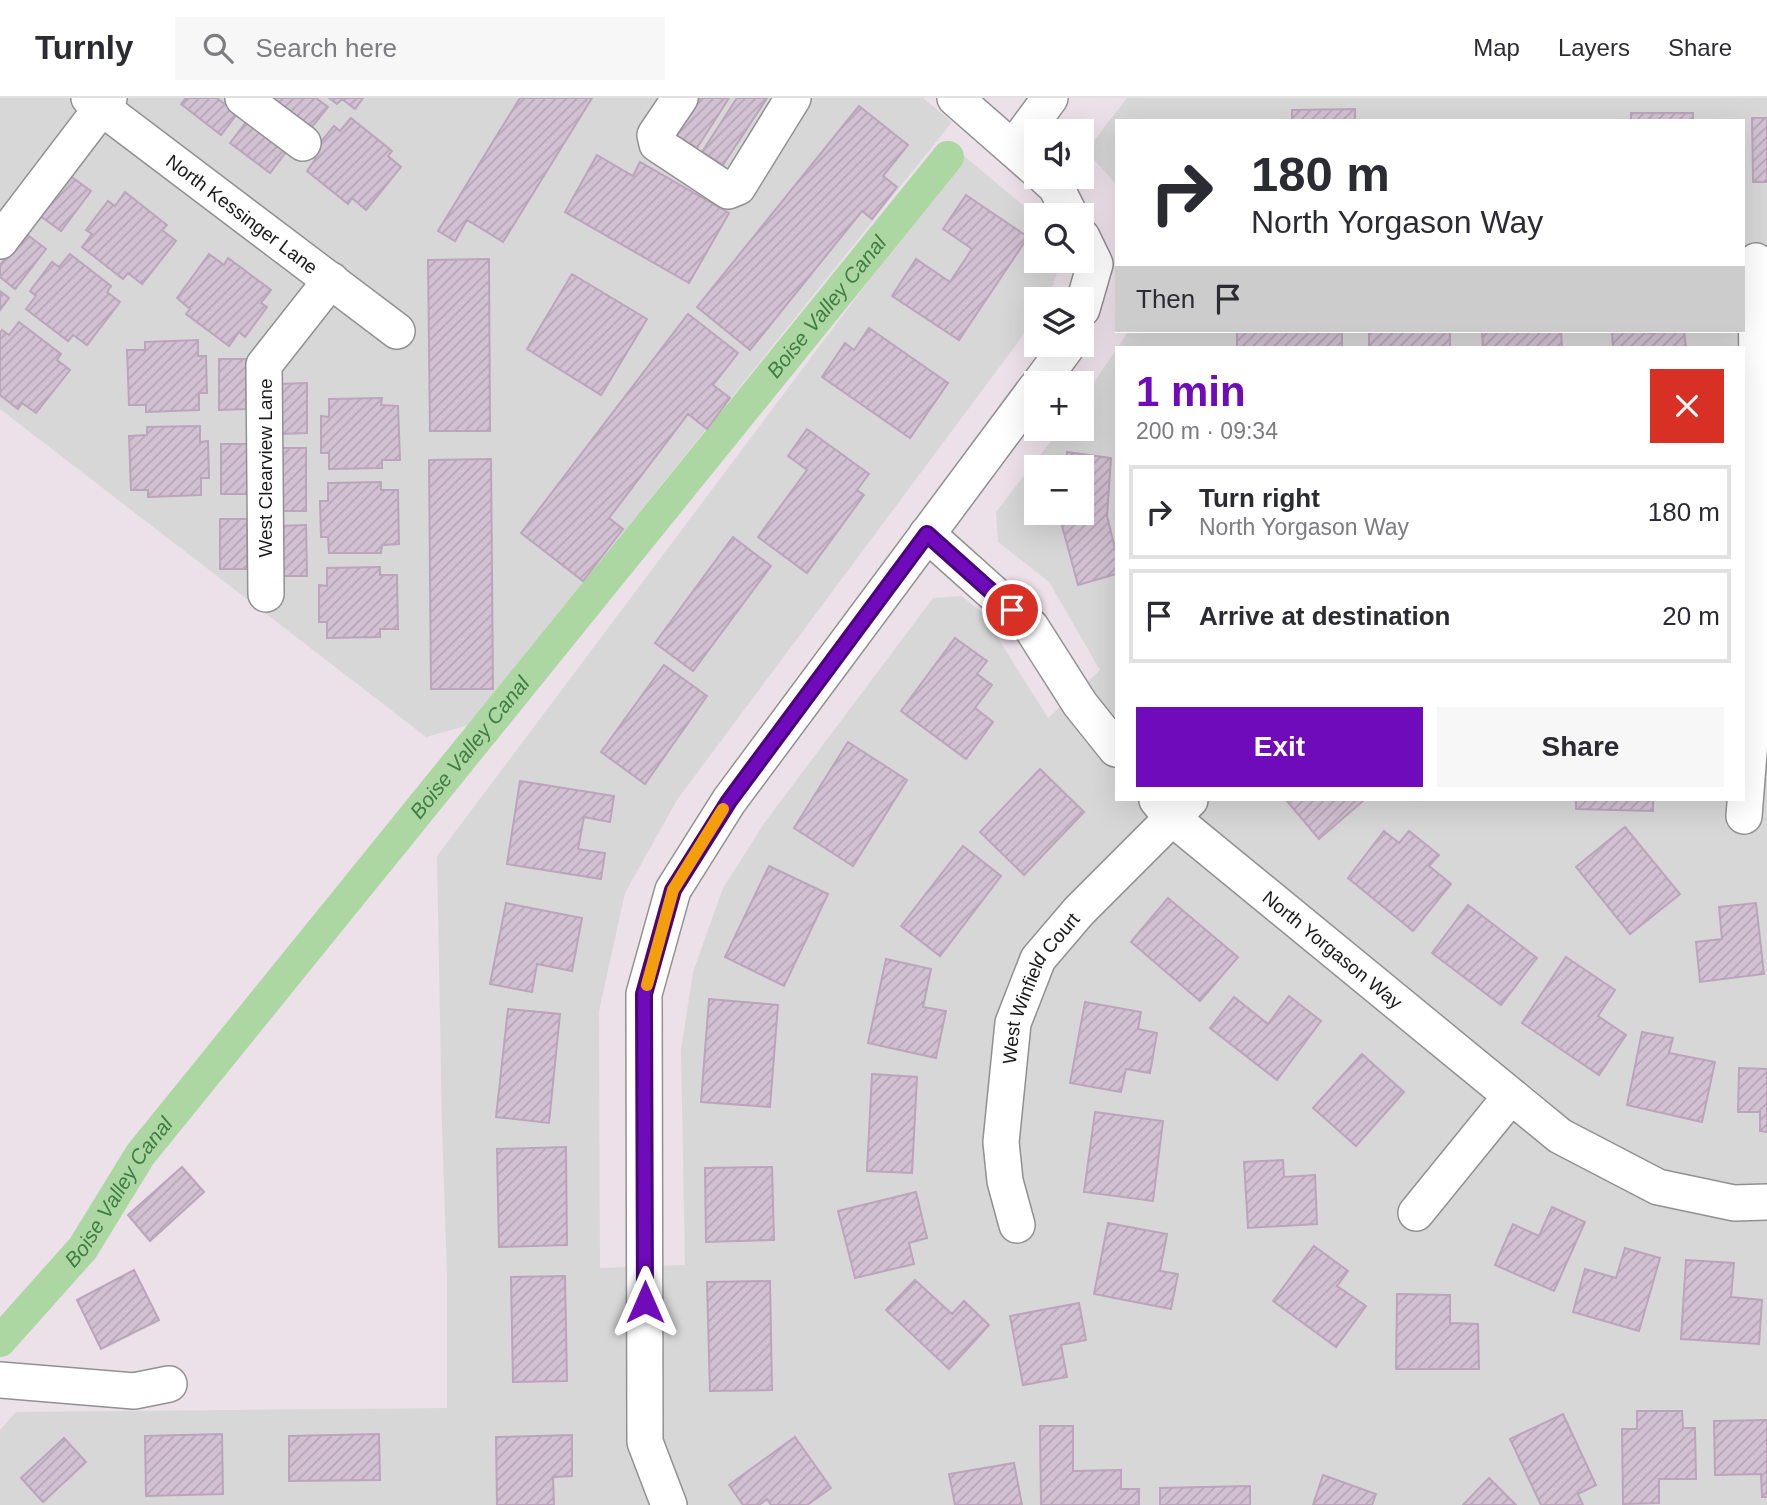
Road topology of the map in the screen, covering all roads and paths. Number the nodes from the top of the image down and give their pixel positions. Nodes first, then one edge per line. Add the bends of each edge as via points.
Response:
1 (243, 98) edge
2 (680, 98) edge
3 (793, 98) edge
4 (955, 98) edge
5 (1050, 98) edge
6 (100, 101) edge
7 (1041, 119) edge
8 (303, 143) dead end
9 (1024, 158) edge
10 (0, 241) edge
11 (1098, 255) edge
12 (1755, 261) edge
13 (331, 281) junction
14 (1089, 287) edge
15 (397, 331) dead end
16 (1024, 404) edge
17 (927, 534) junction
18 (266, 594) dead end
19 (1115, 748) edge
20 (1173, 805) edge
21 (1744, 816) dead end
22 (1511, 1096) junction
23 (1767, 1202) edge
24 (1416, 1213) dead end
25 (1017, 1225) dead end
26 (0, 1380) edge
27 (169, 1384) dead end
28 (669, 1505) edge

1 - 8 street
2 - 3 street via 655,135 656,144 728,191 738,187
4 - 9 street
5 - 7 street
6 - 10 street
6 - 13 street, North Kessinger Lane
11 - 14 street
12 - 21 street via 1759,628
13 - 15 street, North Kessinger Lane
13 - 18 street, West Clearview Lane via 264,365
16 - 17 street
17 - 19 street via 1031,627 1080,704
17 - 28 street via 729,801 673,890 644,994 645,1442
20 - 22 street, North Yorgason Way
20 - 25 street, West Winfield Court via 1038,959 1013,1023 1001,1142
22 - 23 street, North Yorgason Way via 1560,1136 1658,1187 1734,1203
22 - 24 street
26 - 27 street via 134,1391

